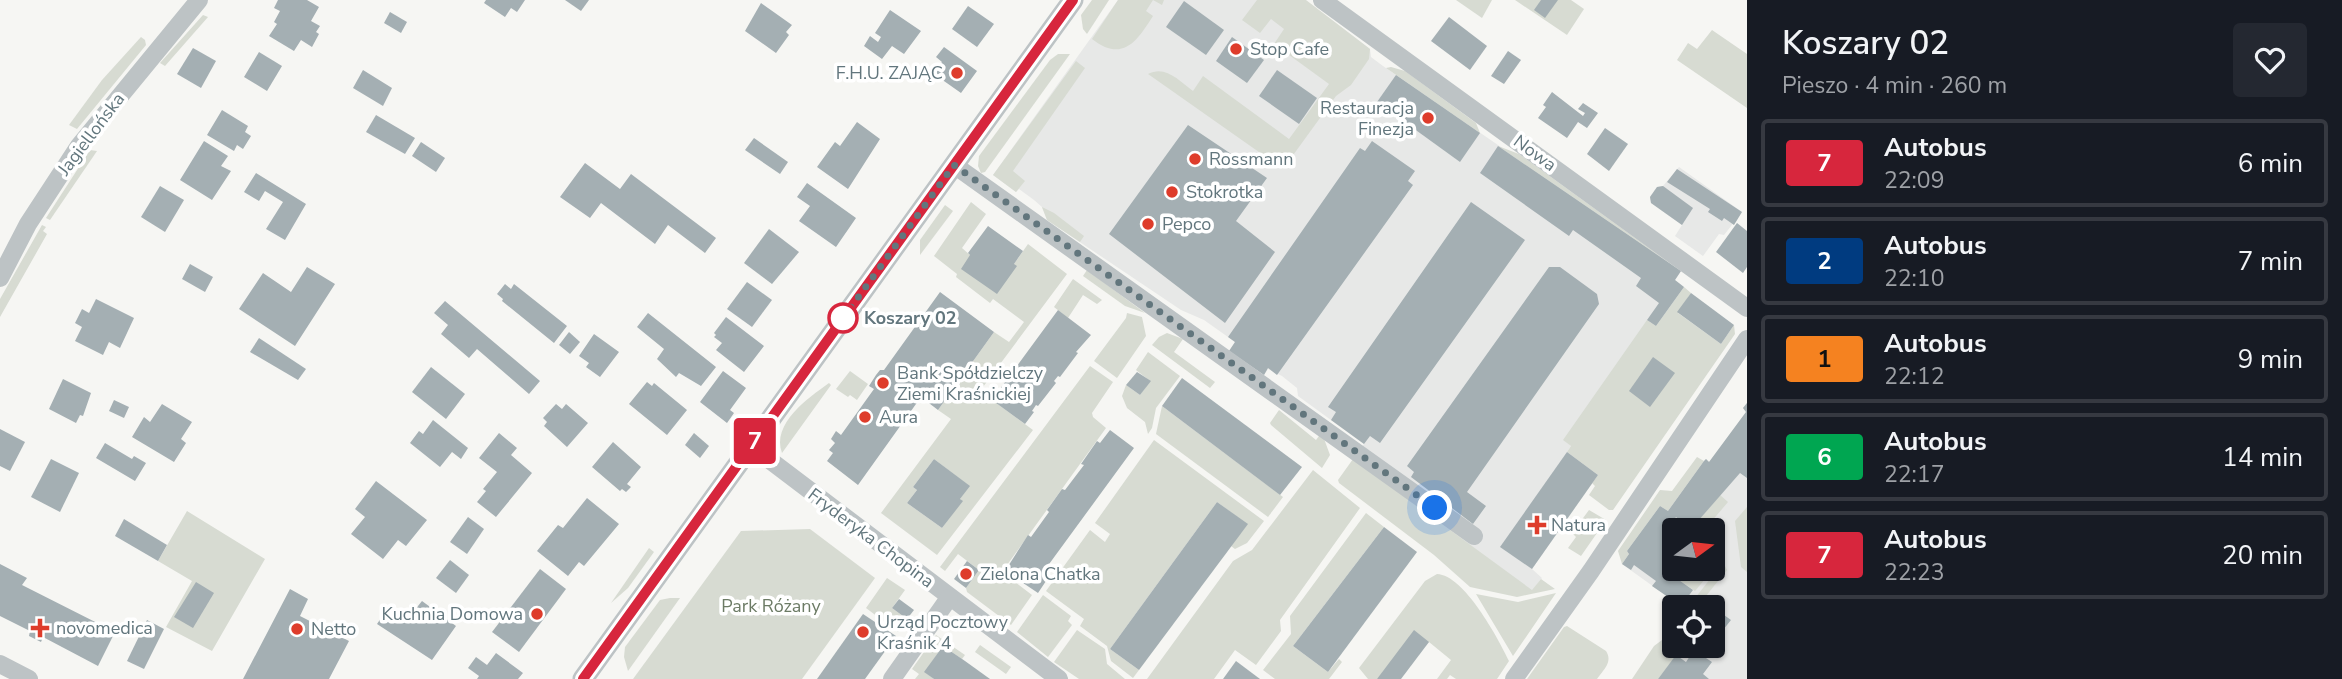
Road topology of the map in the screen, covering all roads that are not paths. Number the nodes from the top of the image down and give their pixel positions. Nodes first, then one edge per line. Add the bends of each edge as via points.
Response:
1 (199, 0) edge
2 (1073, 0) edge
3 (1322, 0) edge
4 (954, 165) junction
5 (0, 278) edge
6 (1747, 308) edge
7 (1747, 339) edge
8 (751, 446) junction
9 (1474, 536) dead end
10 (949, 598) junction
11 (0, 664) edge
12 (29, 679) edge
13 (583, 679) edge
14 (892, 679) edge
15 (1059, 679) edge
16 (1514, 679) edge

1 - 5 street, Jagiellońska via 74,153
2 - 4 street
3 - 6 street, Nowa
4 - 8 street
4 - 9 street
7 - 16 street
8 - 10 street, Fryderyka Chopina
8 - 13 street
10 - 14 street
10 - 15 street, Fryderyka Chopina
11 - 12 street

